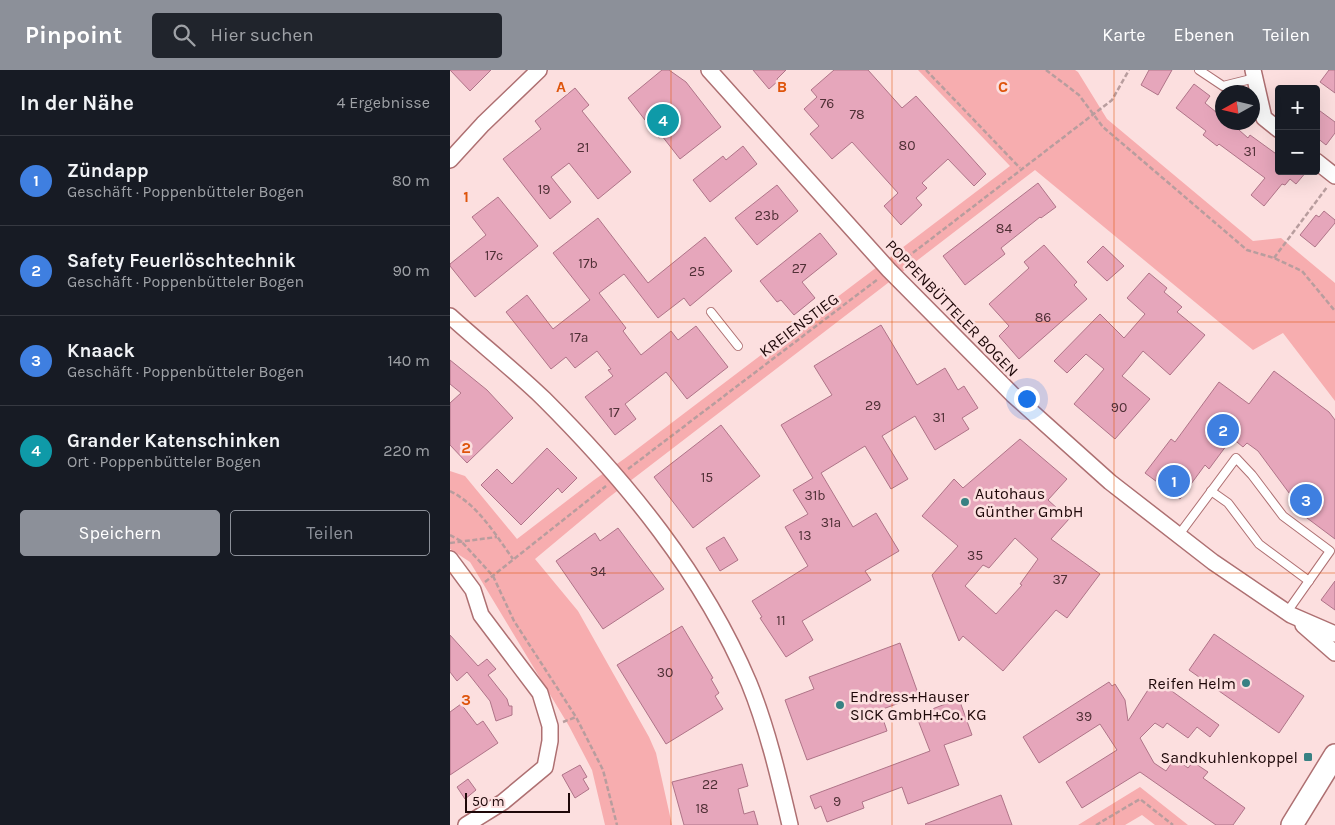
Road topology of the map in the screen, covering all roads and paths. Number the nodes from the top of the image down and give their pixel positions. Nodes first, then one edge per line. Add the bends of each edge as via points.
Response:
1 (539, 70) edge
2 (709, 70) edge
3 (926, 70) edge
4 (1046, 70) edge
5 (1128, 70) edge
6 (1199, 70) edge
7 (1254, 74) edge
8 (1094, 114) junction
9 (1275, 127) edge
10 (450, 160) edge
11 (1320, 166) edge
12 (1020, 168) junction
13 (1332, 180) edge
14 (1274, 258) junction
15 (889, 270) junction
16 (1335, 311) edge
17 (711, 312) dead end
18 (450, 316) edge
19 (738, 346) dead end
20 (618, 477) junction
21 (450, 491) edge
22 (1211, 491) junction
23 (450, 535) edge
24 (1178, 536) junction
25 (497, 537) junction
26 (461, 541) junction
27 (450, 542) edge
28 (450, 559) edge
29 (513, 559) junction
30 (493, 576) junction
31 (1309, 581) junction
32 (473, 590) junction
33 (1289, 613) junction
34 (1335, 634) edge
35 (1335, 653) edge
36 (1335, 755) edge
37 (466, 825) edge
38 (617, 825) edge
39 (790, 825) edge
40 (1096, 825) edge
41 (1173, 825) edge
42 (1292, 825) edge

1 - 10 street
2 - 15 street, POPPENBÜTTELER BOGEN
3 - 12 path
4 - 8 path via 1079,95
5 - 8 path, KREIENSTIEG via 1112,100
6 - 7 lane via 1223,86
7 - 9 street via 1264,118
8 - 12 path, KREIENSTIEG
8 - 14 path via 1102,127 1247,250
11 - 13 street
12 - 15 path, KREIENSTIEG
13 - 14 path
14 - 16 path via 1302,271
15 - 20 path, KREIENSTIEG
15 - 24 street, POPPENBÜTTELER BOGEN via 1013,395 1110,482
17 - 19 lane
18 - 20 street via 543,398
20 - 29 path, KREIENSTIEG
20 - 39 street via 661,531 698,586 731,645 750,685
21 - 25 path via 480,514
22 - 24 lane
22 - 31 lane via 1228,503 1259,544
22 - 31 lane via 1236,458 1283,516 1330,551
23 - 26 path
24 - 33 street, POPPENBÜTTELER BOGEN
25 - 26 path
25 - 29 path
26 - 27 path
26 - 30 path
28 - 32 street
29 - 30 path, KREIENSTIEG
30 - 32 path, KREIENSTIEG
30 - 38 path via 514,621 576,717 603,770
31 - 33 lane
32 - 37 street via 481,615 540,694 550,726 550,741 546,768 503,802
33 - 34 street, POPPENBÜTTELER BOGEN
33 - 35 street, POPPENBÜTTELER BOGEN
36 - 42 main road
40 - 41 path via 1140,799

